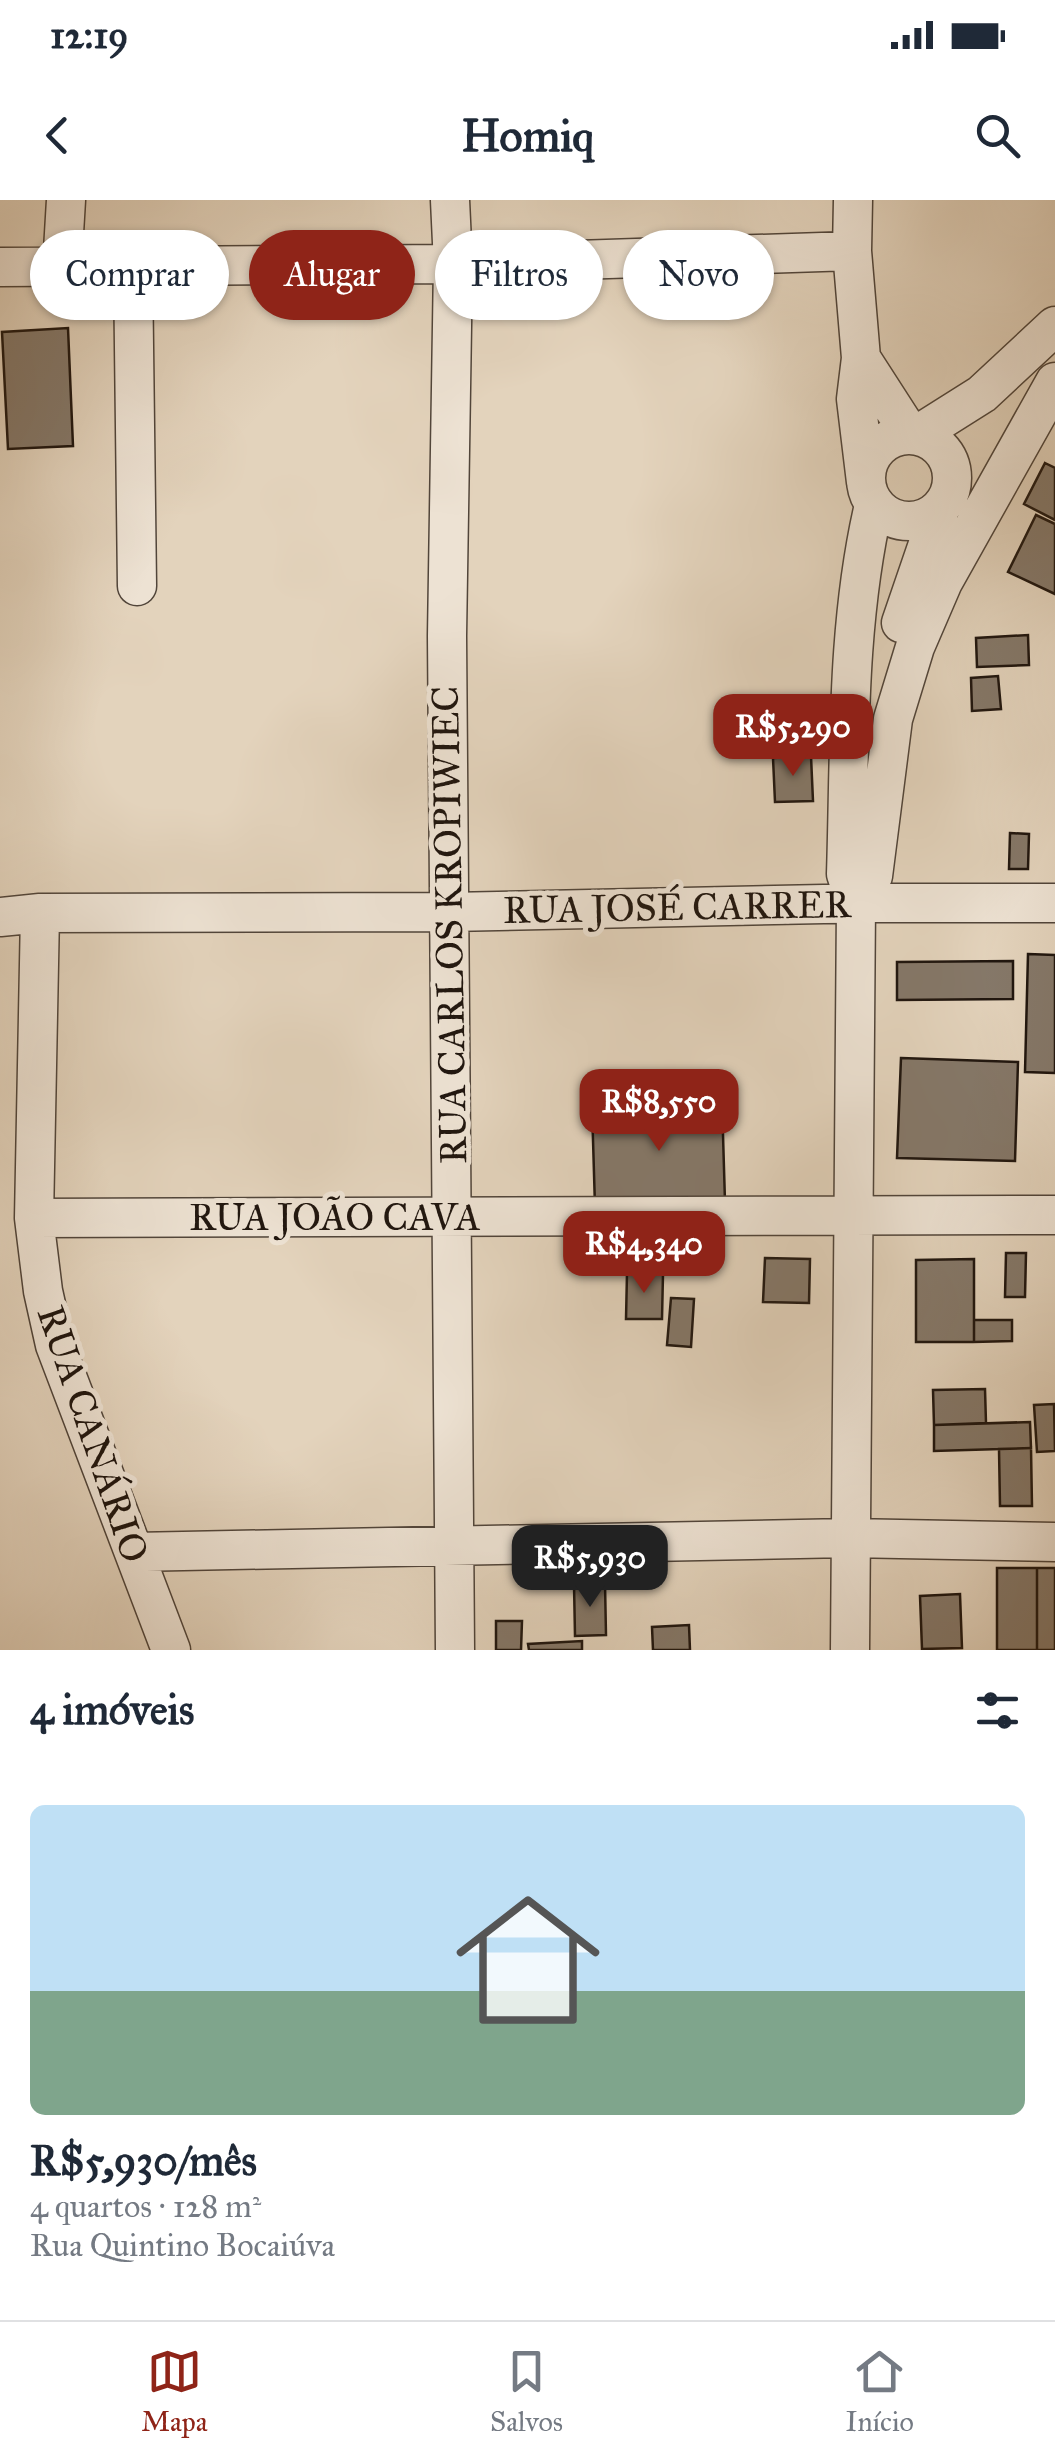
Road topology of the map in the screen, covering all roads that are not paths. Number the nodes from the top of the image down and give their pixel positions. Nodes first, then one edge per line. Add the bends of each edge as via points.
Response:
1 (66, 200) edge
2 (450, 200) edge
3 (853, 200) edge
4 (64, 230) edge
5 (451, 230) edge
6 (852, 251) junction
7 (603, 259) edge
8 (435, 264) edge
9 (229, 266) edge
10 (0, 268) edge
11 (30, 268) edge
12 (134, 320) edge
13 (452, 320) edge
14 (1055, 326) edge
15 (861, 358) junction
16 (1055, 382) edge
17 (914, 435) junction
18 (870, 493) junction
19 (959, 500) junction
20 (137, 586) dead end
21 (1055, 903) edge
22 (856, 904) junction
23 (450, 912) junction
24 (40, 913) junction
25 (0, 916) edge
26 (855, 1216) junction
27 (1055, 1216) edge
28 (452, 1217) junction
29 (34, 1218) junction
30 (848, 1538) junction
31 (1055, 1542) edge
32 (454, 1544) junction
33 (134, 1552) junction
34 (171, 1650) edge
35 (455, 1650) edge
36 (850, 1650) edge

1 - 4 street
2 - 5 street, RUA CARLOS KROPIWIEC
3 - 6 street
6 - 7 street
6 - 15 street
8 - 9 street
10 - 11 street
12 - 20 street
13 - 23 street, RUA CARLOS KROPIWIEC
14 - 17 street via 982,394
15 - 17 street
15 - 18 street via 856,399
16 - 19 street
17 - 18 street via 892,438 878,449 868,464
17 - 19 street via 946,454
18 - 19 street via 894,520 919,521
18 - 22 street via 855,615 846,874
19 - 22 street via 898,632 873,876
21 - 22 street, RUA JOSÉ CARRER
22 - 23 street, RUA JOSÉ CARRER
22 - 26 street
23 - 24 street, RUA JOSÉ CARRER
23 - 28 street, RUA CARLOS KROPIWIEC
24 - 25 street, RUA JOSÉ CARRER
24 - 29 street, RUA CANÁRIO
26 - 27 street, RUA JOÃO CAVA
26 - 28 street, RUA JOÃO CAVA
26 - 30 street
28 - 29 street, RUA JOÃO CAVA
28 - 32 street, RUA CARLOS KROPIWIEC
29 - 33 street, RUA CANÁRIO via 55,1344
30 - 31 street
30 - 32 street
30 - 36 street
32 - 33 street
32 - 35 street, RUA CARLOS KROPIWIEC
33 - 34 street, RUA CANÁRIO

